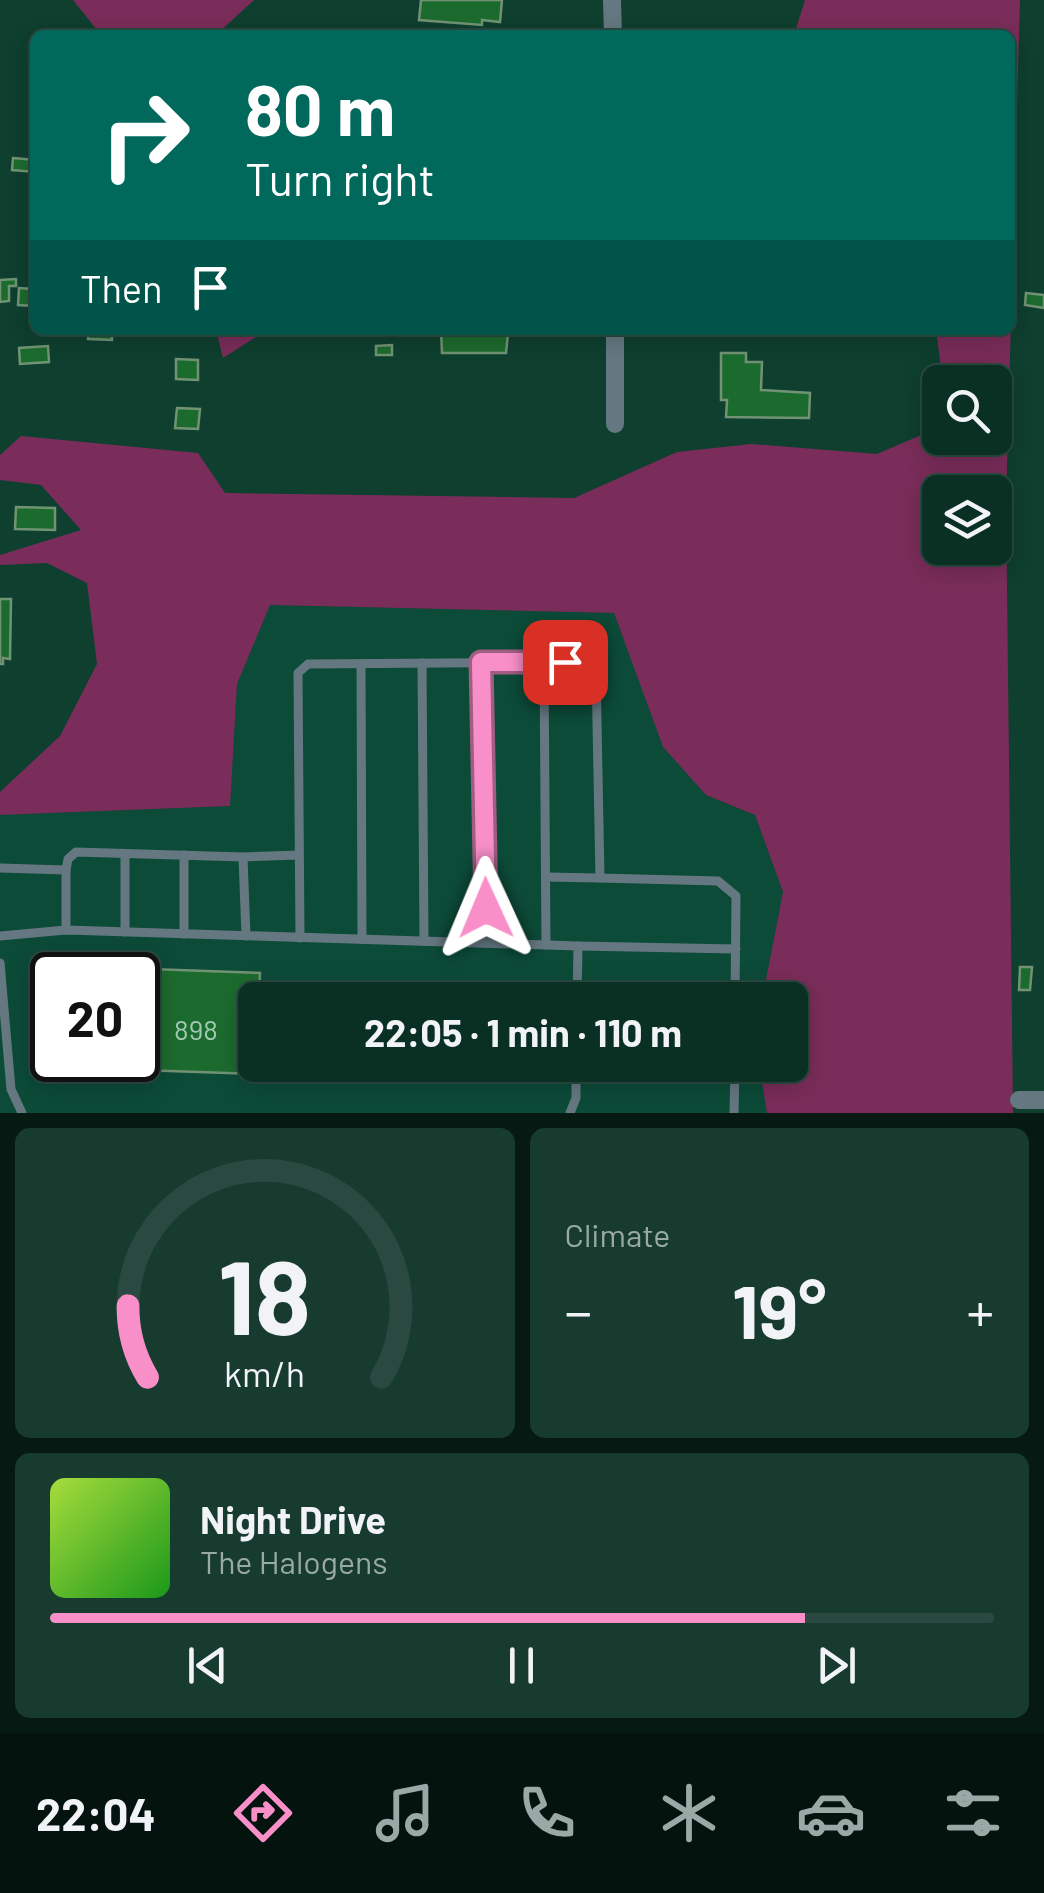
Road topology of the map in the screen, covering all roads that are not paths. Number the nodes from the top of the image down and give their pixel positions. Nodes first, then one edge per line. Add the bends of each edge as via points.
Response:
1 (612, 0) edge
2 (612, 30) edge
3 (614, 335) edge
4 (615, 424) dead end
5 (481, 662) junction
6 (544, 662) junction
7 (422, 663) junction
8 (361, 664) junction
9 (125, 854) junction
10 (184, 855) junction
11 (299, 855) junction
12 (243, 857) junction
13 (0, 868) edge
14 (66, 870) junction
15 (546, 877) junction
16 (600, 878) junction
17 (66, 930) junction
18 (125, 932) junction
19 (184, 934) junction
20 (0, 936) edge
21 (246, 936) junction
22 (300, 938) junction
23 (362, 939) junction
24 (424, 941) junction
25 (486, 943) junction
26 (546, 945) junction
27 (578, 946) junction
28 (736, 949) junction
29 (0, 963) edge
30 (578, 982) edge
31 (735, 982) edge
32 (1, 989) edge
33 (576, 1082) edge
34 (734, 1082) edge
35 (1019, 1100) dead end
36 (1044, 1100) edge
37 (22, 1113) edge
38 (570, 1113) edge
39 (734, 1113) edge

1 - 2 street
3 - 4 street
5 - 6 lane
5 - 7 lane
5 - 25 lane
6 - 15 lane
6 - 16 lane via 586,662 596,671
7 - 8 lane
7 - 24 lane
8 - 11 lane via 308,664 298,673
8 - 23 lane
9 - 10 lane
9 - 14 lane via 76,852
9 - 18 lane
10 - 12 lane
10 - 19 lane
11 - 12 lane
11 - 22 lane
12 - 21 lane
13 - 14 lane
14 - 17 lane
15 - 16 lane
15 - 26 lane
16 - 28 lane via 718,880 736,896
17 - 18 lane
17 - 20 lane
18 - 19 lane
19 - 21 lane
21 - 22 lane
22 - 23 lane
23 - 24 lane
24 - 25 lane
25 - 26 lane
26 - 27 lane
27 - 28 lane
27 - 30 lane
28 - 31 lane
29 - 32 lane
32 - 37 lane via 10,1089
33 - 38 lane
34 - 39 lane
35 - 36 street

